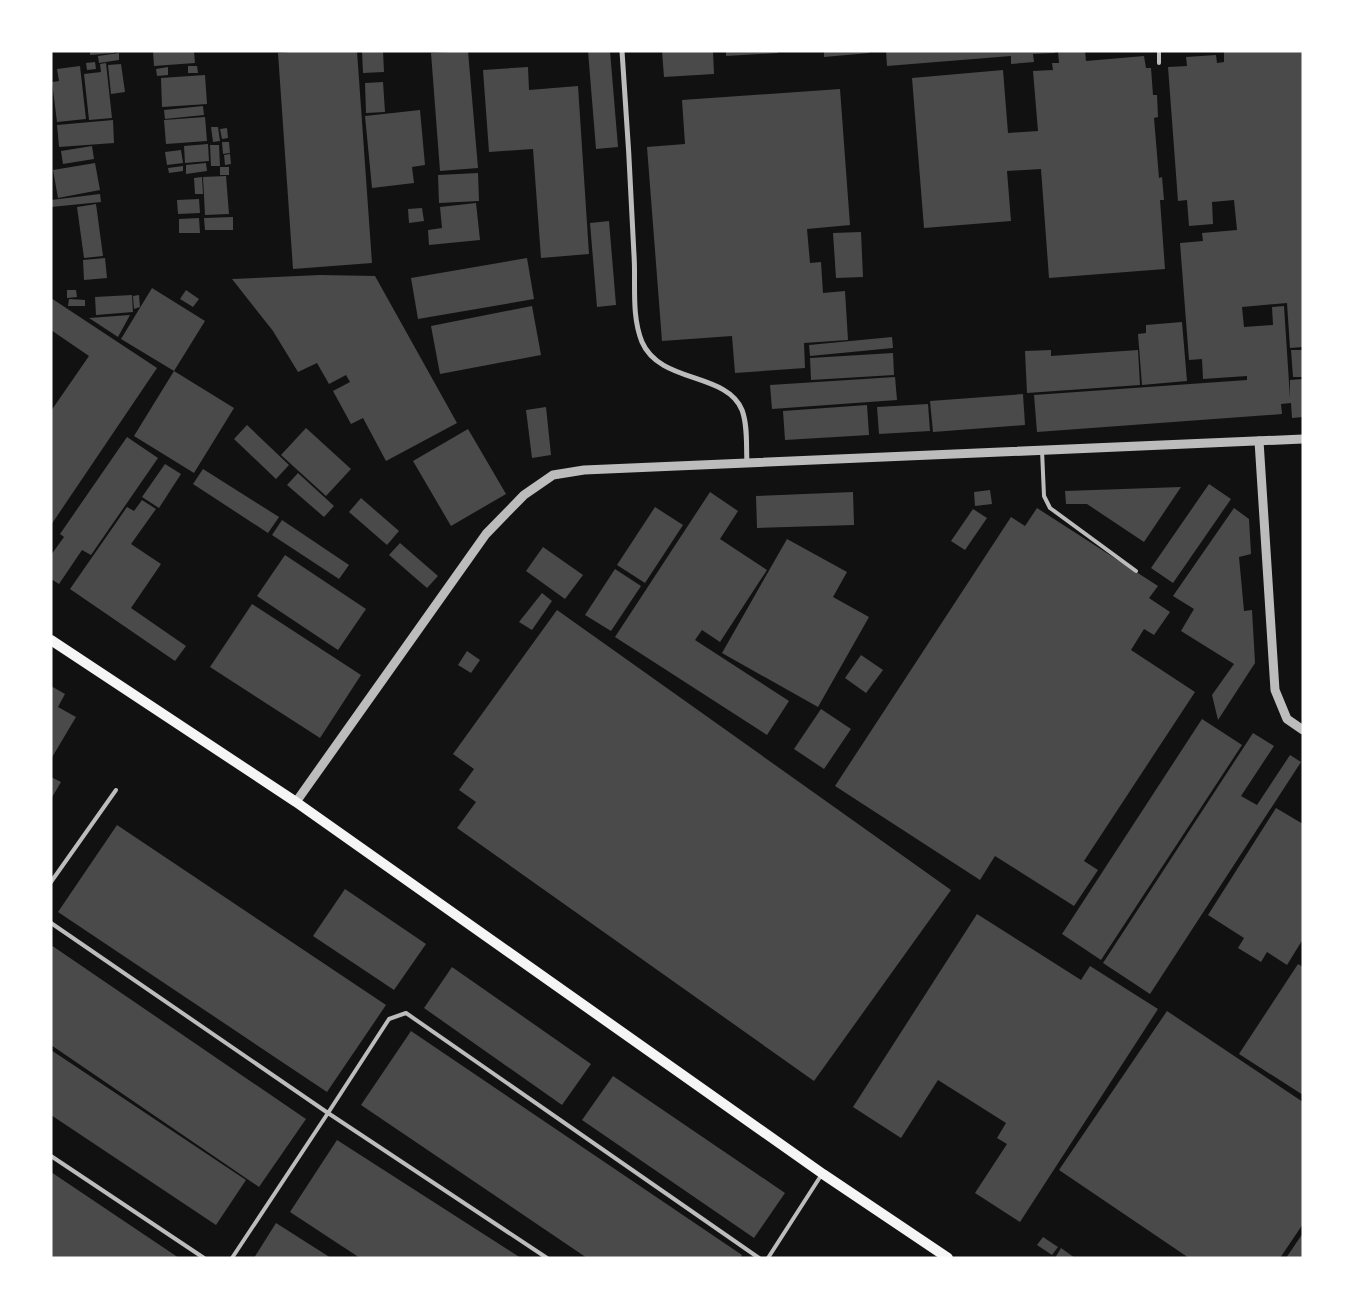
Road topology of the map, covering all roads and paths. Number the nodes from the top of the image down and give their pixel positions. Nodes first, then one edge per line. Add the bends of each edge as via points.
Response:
1 (622, 51) edge
2 (1159, 51) edge
3 (1159, 63) dead end
4 (1303, 439) edge
5 (1259, 441) junction
6 (1042, 450) junction
7 (747, 463) junction
8 (1136, 571) dead end
9 (51, 640) edge
10 (1303, 730) edge
11 (116, 790) dead end
12 (296, 802) junction
13 (51, 882) edge
14 (51, 923) edge
15 (328, 1113) junction
16 (51, 1156) edge
17 (822, 1174) junction
18 (204, 1258) edge
19 (232, 1258) edge
20 (547, 1258) edge
21 (759, 1258) edge
22 (768, 1258) edge
23 (948, 1258) edge

1 - 7 street via 635,264 634,306 642,342 653,359 673,371 706,381 731,396 742,409
2 - 3 lane
4 - 5 street
5 - 6 street
5 - 10 street via 1275,690 1287,719
6 - 7 street
6 - 8 lane via 1044,496 1050,508
7 - 12 street via 584,470 553,475 524,495 486,534
9 - 12 main road
11 - 13 lane
12 - 17 main road
14 - 15 lane
15 - 19 lane
15 - 20 lane
15 - 21 lane via 389,1019 406,1013
16 - 18 lane
17 - 22 lane
17 - 23 main road

